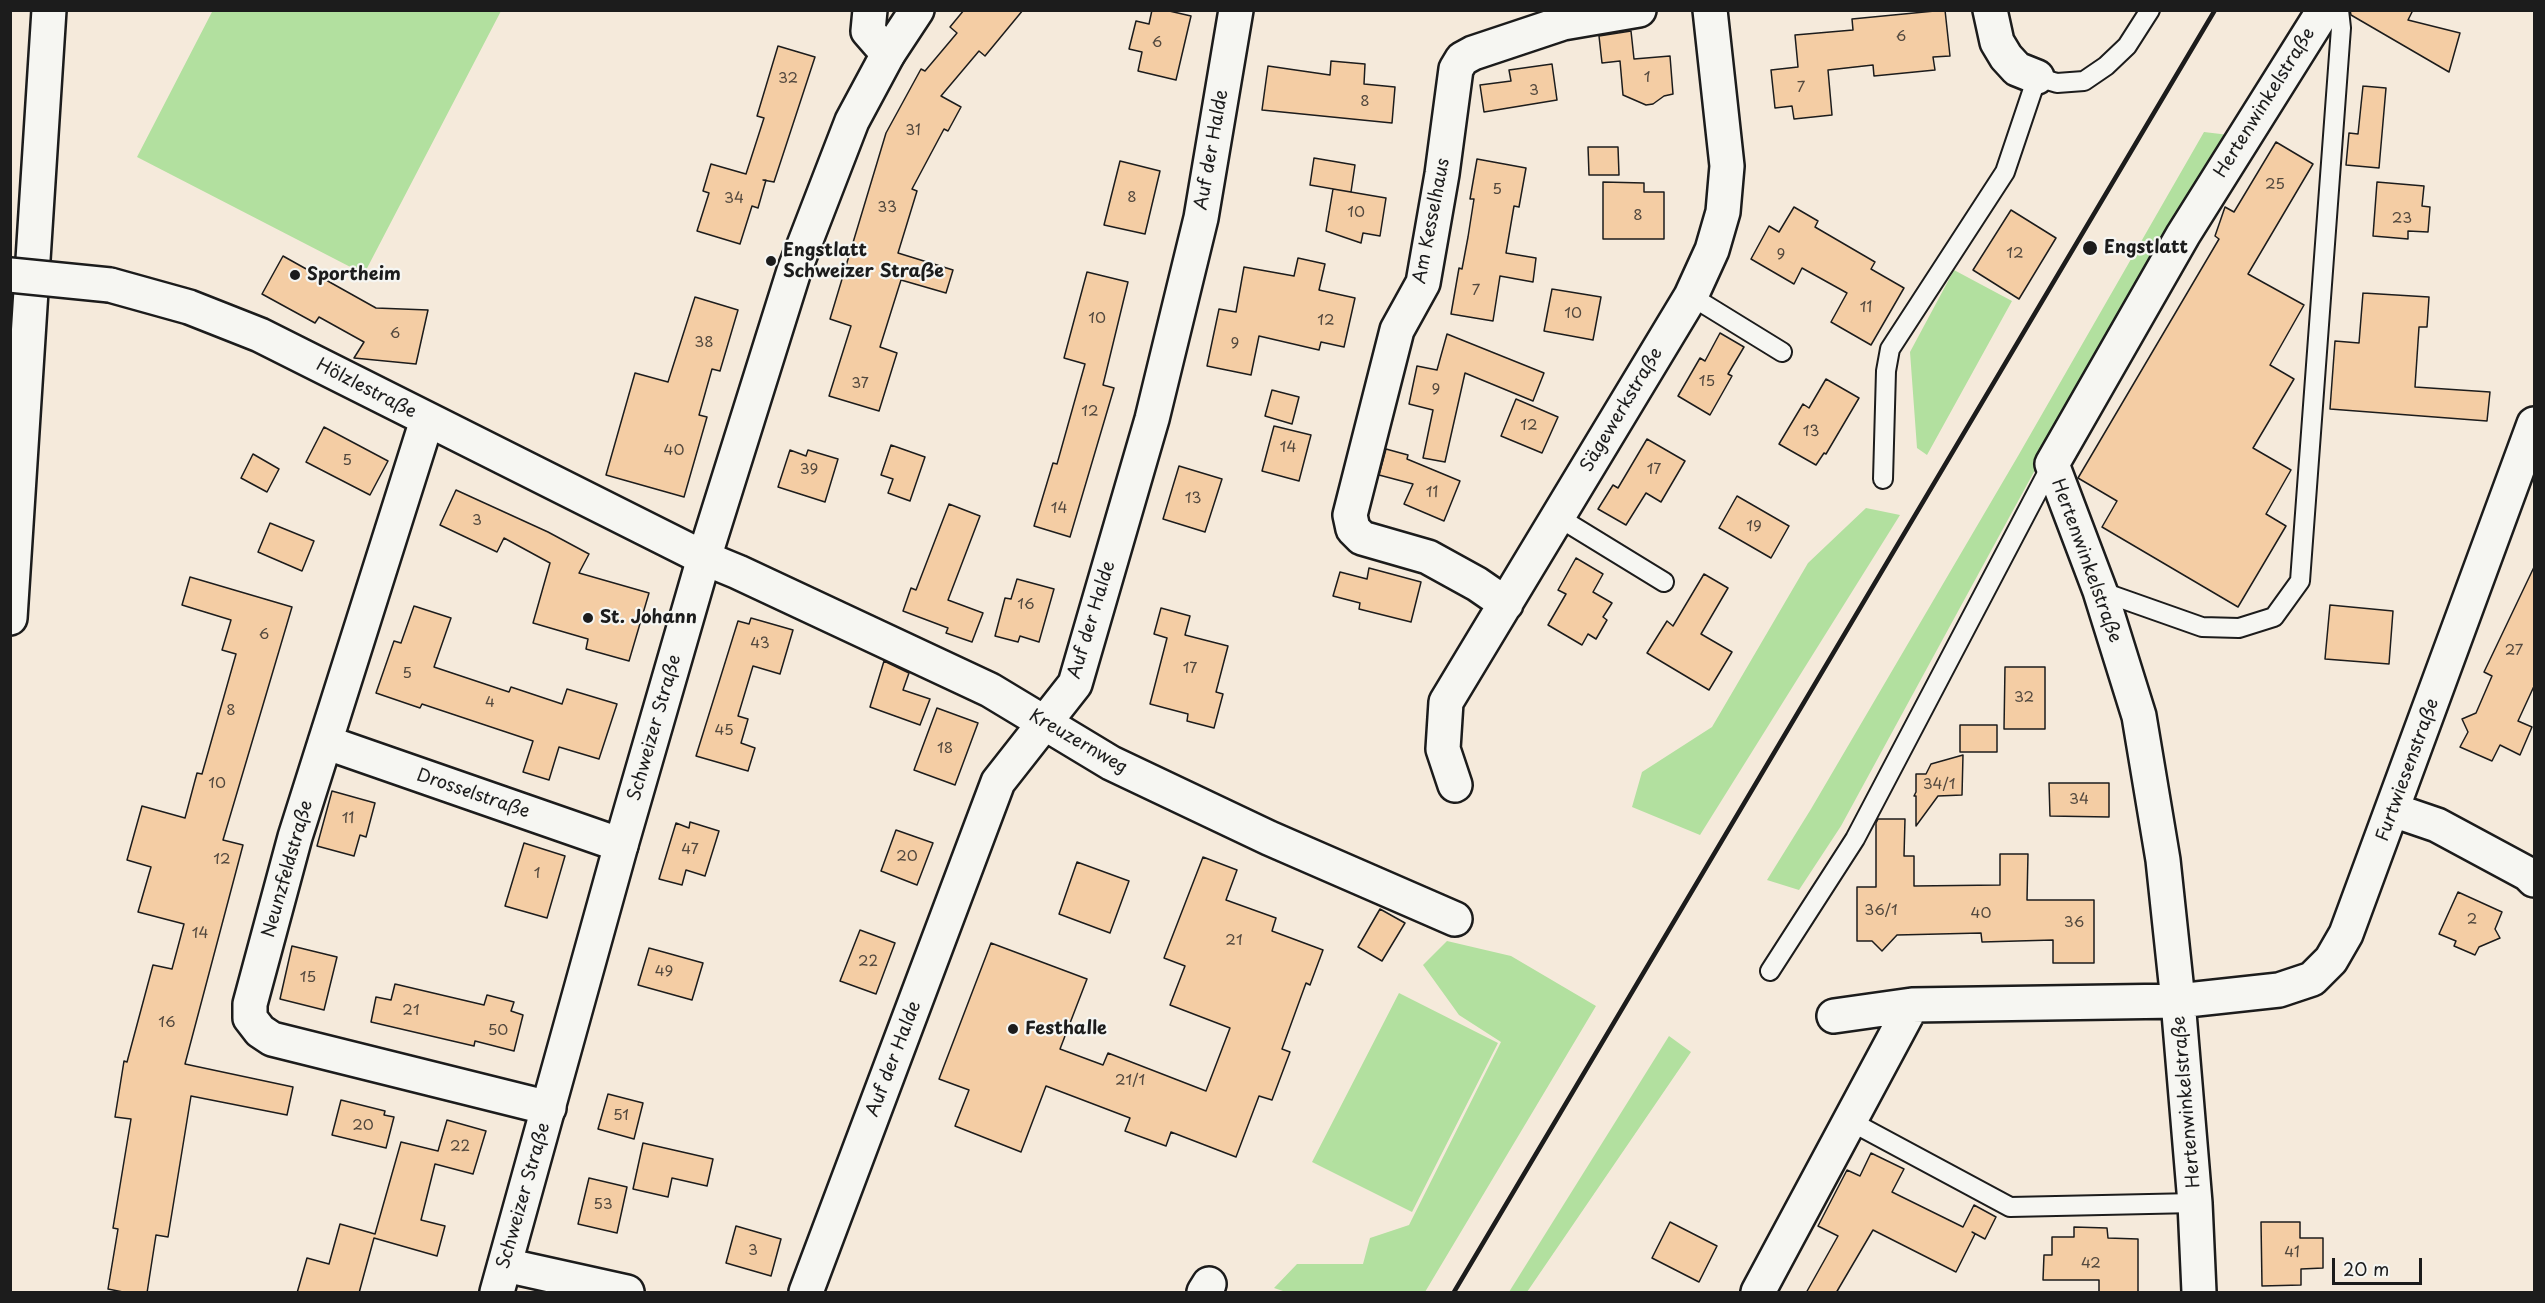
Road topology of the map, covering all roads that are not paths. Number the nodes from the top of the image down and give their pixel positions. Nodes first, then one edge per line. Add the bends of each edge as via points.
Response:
1 (49, 10) edge
2 (870, 10) edge
3 (917, 10) edge
4 (1236, 10) edge
5 (1639, 10) edge
6 (1710, 10) edge
7 (1990, 10) edge
8 (2150, 10) edge
9 (2324, 10) edge
10 (2339, 10) edge
11 (888, 54) junction
12 (2037, 77) junction
13 (10, 274) edge
14 (1691, 296) junction
15 (1782, 352) dead end
16 (427, 420) junction
17 (2535, 424) edge
18 (2052, 464) junction
19 (1883, 479) dead end
20 (1558, 517) junction
21 (704, 558) junction
22 (1664, 582) dead end
23 (2100, 591) junction
24 (1506, 604) junction
25 (10, 618) edge
26 (1043, 722) junction
27 (325, 742) junction
28 (1455, 785) dead end
29 (2393, 810) junction
30 (621, 845) junction
31 (2535, 880) edge
32 (1455, 920) dead end
33 (1770, 971) dead end
34 (2178, 1001) junction
35 (1912, 1005) junction
36 (1834, 1016) dead end
37 (549, 1108) junction
38 (1850, 1121) junction
39 (2195, 1203) junction
40 (501, 1279) edge
41 (627, 1293) edge
42 (807, 1293) edge
43 (1758, 1293) edge
44 (2199, 1293) edge

1 - 25 main road
2 - 11 main road via 868,31
3 - 11 main road, Schweizer Straße
4 - 26 main road, Auf der Halde via 1201,218 1152,419 1074,684
5 - 24 main road, Am Kesselhaus via 1563,23 1473,53 1462,59 1456,69 1423,283 1397,330 1350,515 1353,529 1362,538 1428,556
6 - 14 main road, Sägewerkstraße via 1727,166 1723,212 1715,241
7 - 12 main road via 1997,42 2006,57 2017,69
8 - 12 lane via 2127,46 2084,81 2057,83
9 - 18 main road, Hertenwinkelstraße via 2183,235
10 - 23 lane via 2341,28 2300,581 2274,617 2239,628 2202,627
11 - 21 main road, Schweizer Straße via 852,121 794,271
12 - 19 lane via 2005,172 1890,349
13 - 16 main road, Hölzlestraße, bridge via 110,285 189,307 260,335
14 - 15 lane
14 - 20 main road, Sägewerkstraße
16 - 21 main road, Hölzlestraße
16 - 27 main road, Neunzfeldstraße
17 - 29 main road, Furtwiesenstraße
18 - 23 main road, Hertenwinkelstraße
18 - 33 lane via 1855,839
20 - 22 lane
20 - 24 main road, Sägewerkstraße
21 - 26 main road, Kreuzernweg via 990,690
21 - 30 main road, Schweizer Straße
23 - 34 main road, Hertenwinkelstraße via 2139,716 2163,860
24 - 28 main road, Sägewerkstraße via 1446,702 1443,749
26 - 32 main road, Kreuzernweg via 1111,763
26 - 42 main road, Auf der Halde via 998,782
27 - 30 main road, Drosselstraße
27 - 37 main road, Neunzfeldstraße via 292,848 250,1004 250,1018 272,1039
29 - 31 main road via 2437,825
29 - 34 main road, Furtwiesenstraße via 2346,934 2331,960 2312,979 2278,990
30 - 37 main road, Schweizer Straße
34 - 35 main road, Hertenwinkelstraße
34 - 39 main road, Hertenwinkelstraße
35 - 36 main road, Hertenwinkelstraße
35 - 38 main road
37 - 40 main road, Schweizer Straße
38 - 39 lane, Hertenwinkelstraße via 2010,1206
38 - 43 main road
39 - 44 main road, Hertenwinkelstraße
40 - 41 main road

